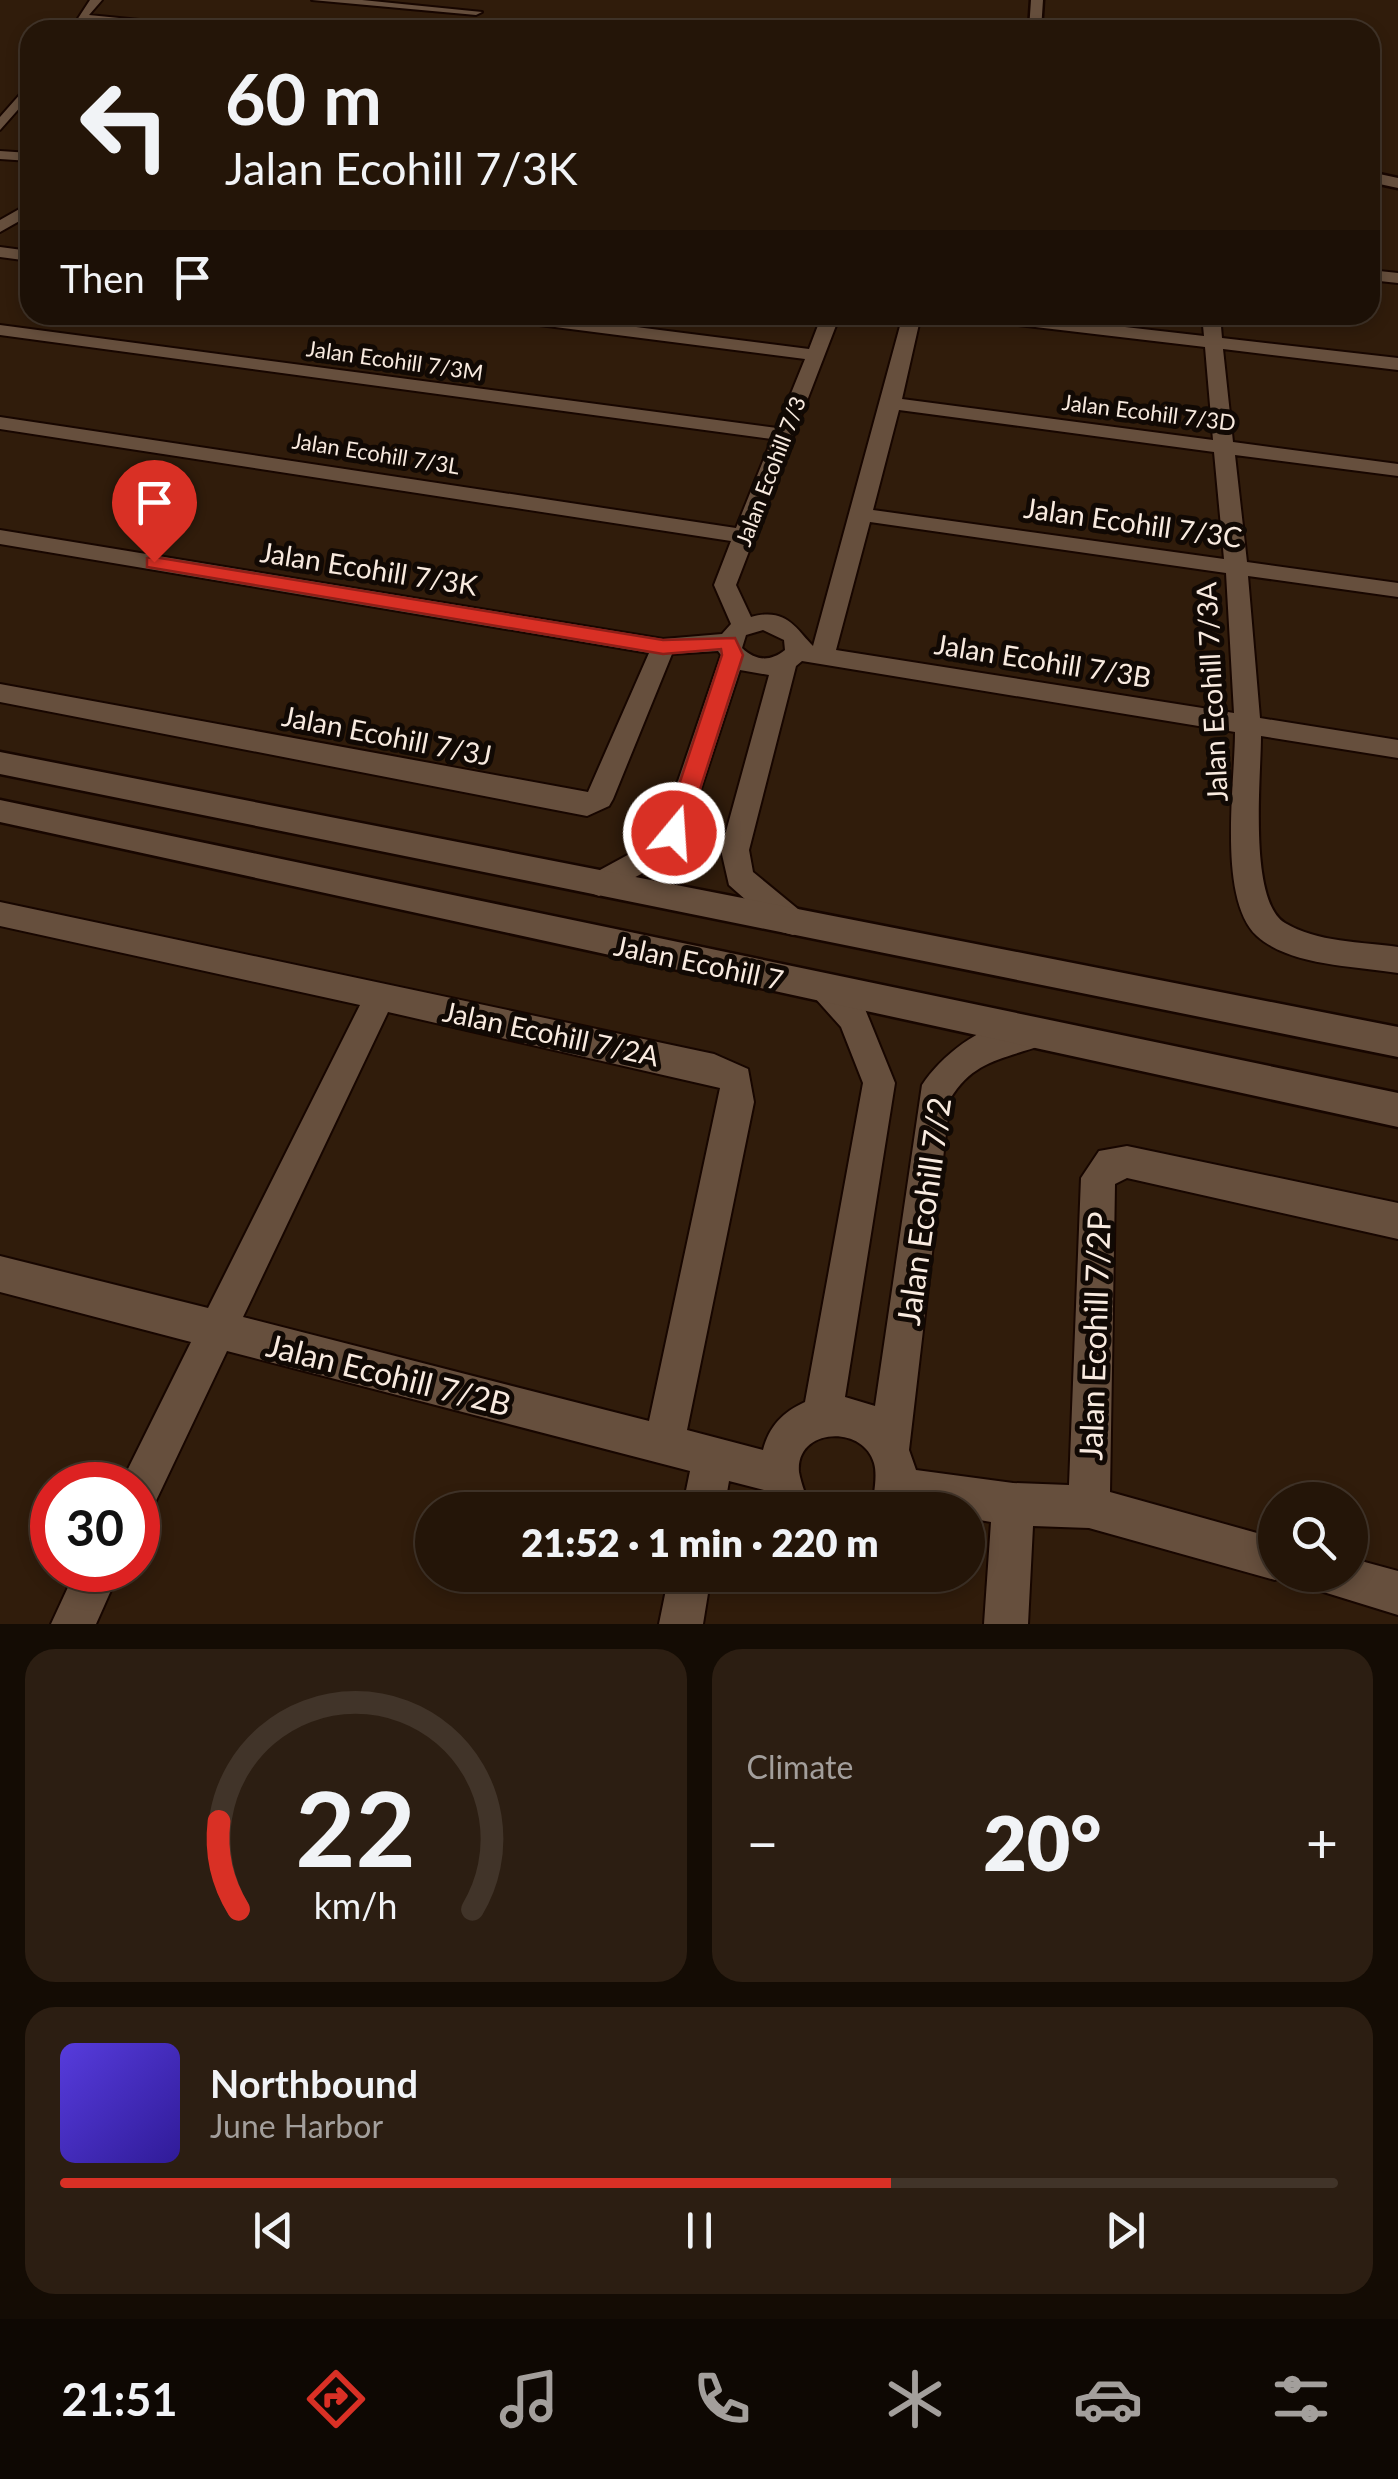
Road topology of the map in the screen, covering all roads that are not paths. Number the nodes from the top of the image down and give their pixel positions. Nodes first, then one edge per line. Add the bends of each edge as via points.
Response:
1 (96, 0) edge
2 (318, 0) edge
3 (490, 0) edge
4 (476, 12) junction
5 (81, 18) joint
6 (106, 20) edge
7 (466, 20) edge
8 (20, 105) edge
9 (0, 126) edge
10 (579, 325) edge
11 (827, 325) edge
12 (910, 325) edge
13 (1063, 325) edge
14 (1212, 325) edge
15 (0, 330) edge
16 (1214, 342) junction
17 (816, 355) junction
18 (1398, 364) edge
19 (894, 404) junction
20 (0, 423) edge
21 (784, 436) junction
22 (1224, 447) junction
23 (1398, 470) edge
24 (859, 514) junction
25 (744, 536) junction
26 (0, 537) edge
27 (1234, 567) junction
28 (1398, 590) edge
29 (734, 641) junction
30 (663, 647) junction
31 (802, 657) junction
32 (0, 693) edge
33 (1249, 724) junction
34 (1398, 749) edge
35 (0, 764) edge
36 (0, 811) edge
37 (600, 884) junction
38 (5, 923) edge
39 (793, 923) junction
40 (1398, 960) edge
41 (823, 989) junction
42 (380, 996) junction
43 (1034, 1034) junction
44 (1398, 1042) edge
45 (1398, 1110) edge
46 (1398, 1220) edge
47 (0, 1274) edge
48 (217, 1329) junction
49 (824, 1412) junction
50 (664, 1444) junction
51 (713, 1456) junction
52 (153, 1462) edge
53 (894, 1482) edge
54 (706, 1492) edge
55 (784, 1492) edge
56 (1013, 1504) junction
57 (1089, 1507) junction
58 (1258, 1554) edge
59 (1368, 1585) edge
60 (89, 1592) edge
61 (687, 1592) edge
62 (1398, 1594) edge
63 (73, 1624) edge
64 (681, 1624) edge
65 (1006, 1624) edge

1 - 5 street
2 - 4 street
3 - 4 street
4 - 7 street
5 - 6 street
8 - 9 street
10 - 17 street
11 - 17 street, Jalan Ecohill 7/3
12 - 19 street
13 - 16 street
14 - 16 street, Jalan Ecohill 7/3A
15 - 21 street, Jalan Ecohill 7/3M
16 - 18 street
16 - 22 street, Jalan Ecohill 7/3A
17 - 21 street, Jalan Ecohill 7/3
19 - 22 street, Jalan Ecohill 7/3D
19 - 24 street
20 - 25 street, Jalan Ecohill 7/3L
21 - 25 street, Jalan Ecohill 7/3
22 - 23 street, Jalan Ecohill 7/3D
22 - 27 street, Jalan Ecohill 7/3A
24 - 27 street, Jalan Ecohill 7/3C
24 - 31 street
25 - 29 street, Jalan Ecohill 7/3 via 725,585
26 - 30 street, Jalan Ecohill 7/3K
27 - 28 street, Jalan Ecohill 7/3C
27 - 33 street, Jalan Ecohill 7/3A
29 - 30 street, Jalan Ecohill 7/3K
29 - 31 street, Jalan Ecohill 7/3B via 756,667
29 - 31 street via 762,622 782,626 796,638
29 - 37 street via 674,833 656,853
30 - 32 street, Jalan Ecohill 7/3J via 599,799 588,806
31 - 33 street, Jalan Ecohill 7/3B
31 - 39 street via 735,850 739,877
33 - 34 street, Jalan Ecohill 7/3B
33 - 40 street, Jalan Ecohill 7/3A via 1254,909 1268,927 1292,940
35 - 37 street, Jalan Ecohill 7
36 - 41 street, Jalan Ecohill 7
37 - 39 street, Jalan Ecohill 7
38 - 42 street, Jalan Ecohill 7/2A
39 - 44 street, Jalan Ecohill 7
41 - 43 street, Jalan Ecohill 7
41 - 49 street via 854,1019 878,1083
42 - 48 street
42 - 50 street, Jalan Ecohill 7/2A via 714,1069 736,1080 737,1102
43 - 45 street, Jalan Ecohill 7
43 - 53 street, Jalan Ecohill 7/2 via 980,1046 951,1066 934,1096
46 - 57 street, Jalan Ecohill 7/2P via 1111,1162 1098,1178
47 - 48 street, Jalan Ecohill 7/2B
48 - 50 street, Jalan Ecohill 7/2B
48 - 52 street
49 - 53 street via 861,1418
49 - 55 street via 791,1433
50 - 51 street, Jalan Ecohill 7/2B
51 - 54 street
51 - 55 street, Jalan Ecohill 7/2B
53 - 56 street
56 - 57 street
56 - 65 street
57 - 58 street
59 - 62 street
60 - 63 street
61 - 64 street

